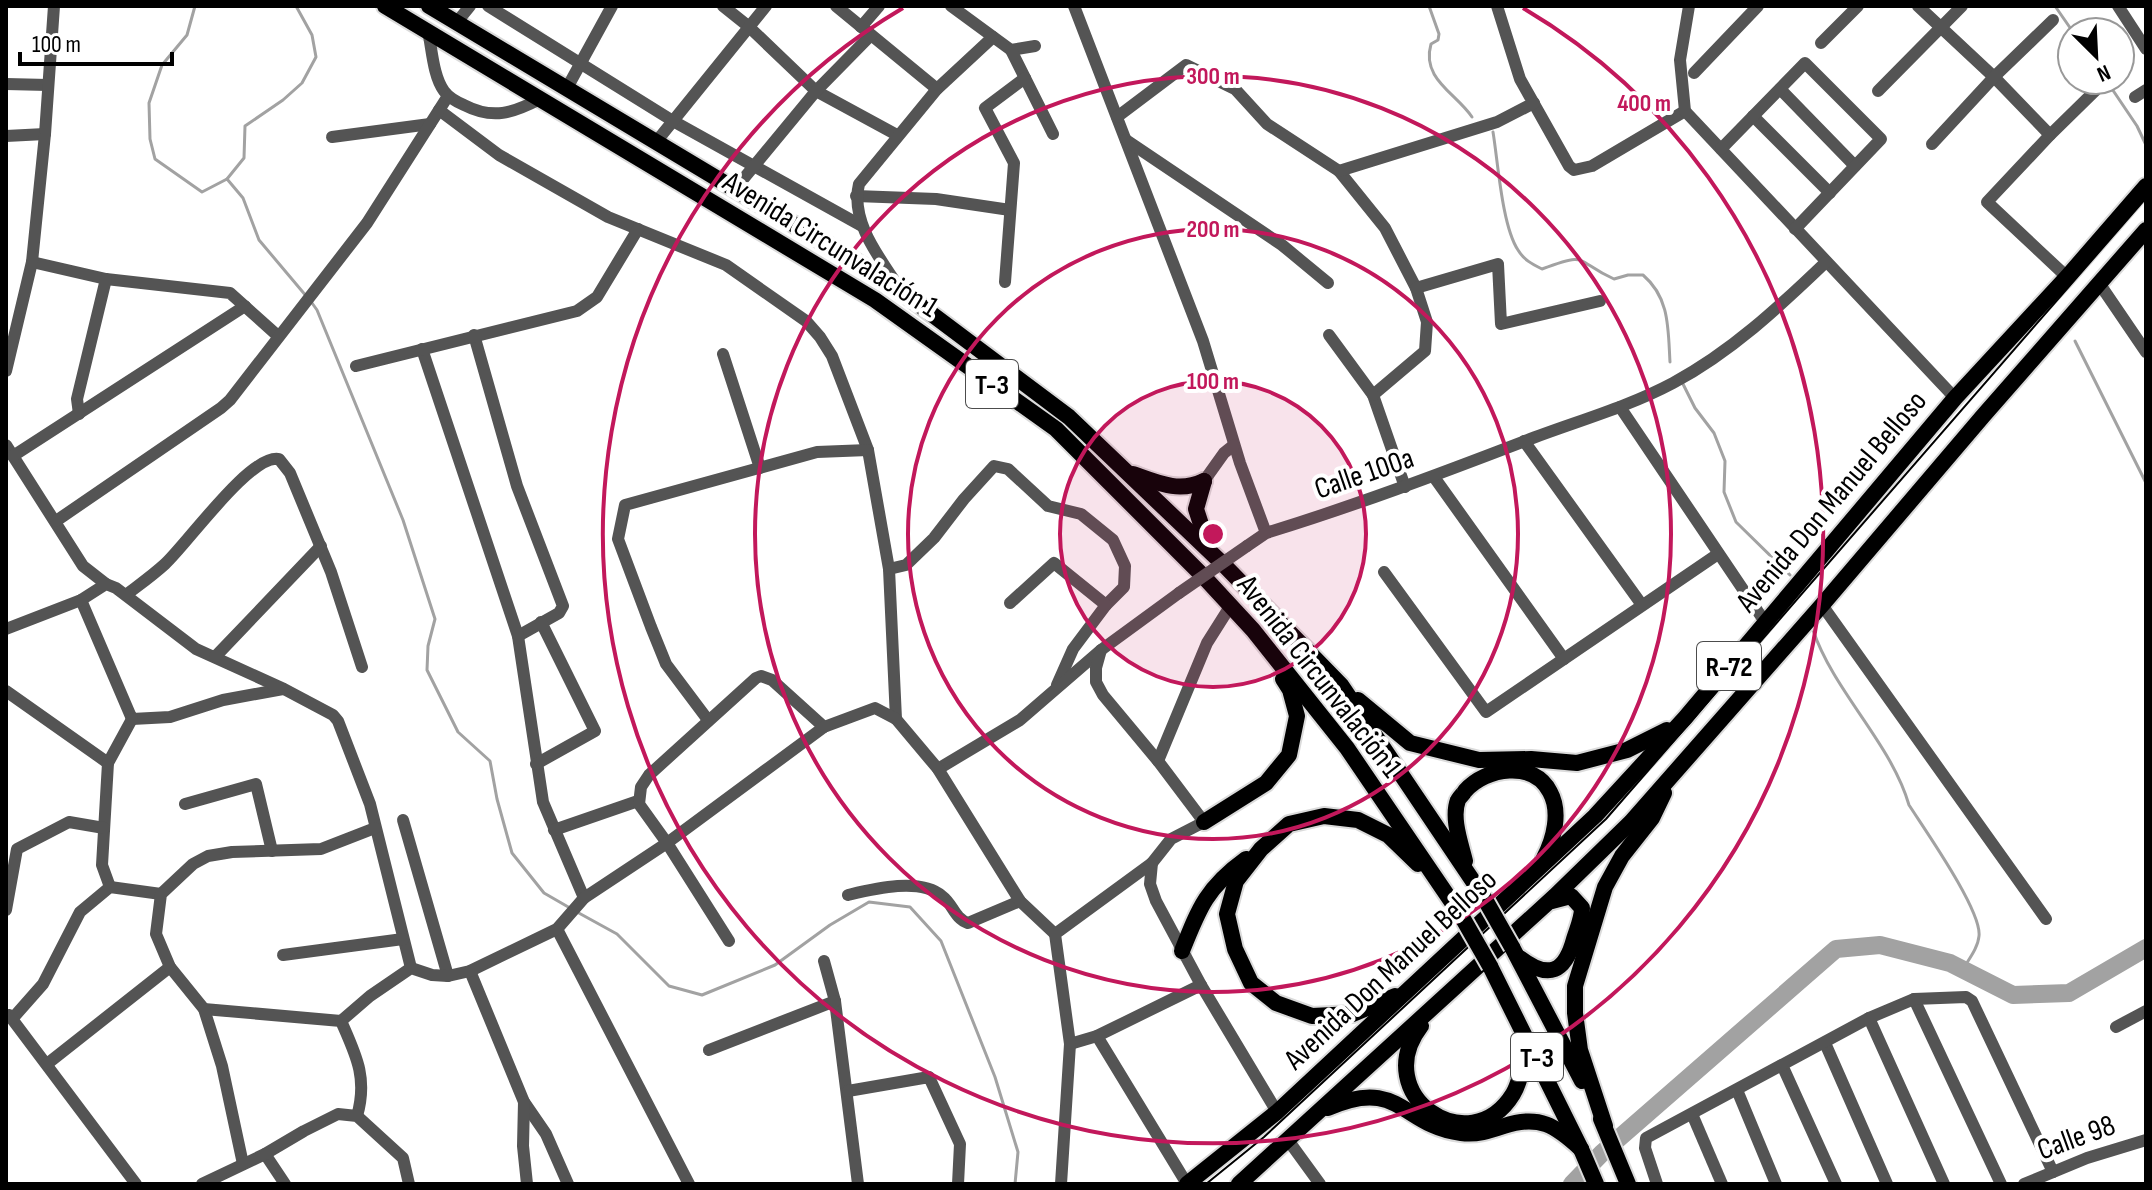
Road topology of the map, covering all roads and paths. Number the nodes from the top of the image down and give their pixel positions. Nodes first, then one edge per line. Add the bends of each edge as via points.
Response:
1 (54, 6) edge
2 (385, 6) edge
3 (429, 6) edge
4 (470, 6) edge
5 (488, 6) edge
6 (612, 6) edge
7 (723, 6) edge
8 (766, 6) edge
9 (836, 6) edge
10 (879, 6) edge
11 (951, 6) edge
12 (1074, 6) edge
13 (1497, 6) edge
14 (1689, 6) edge
15 (1758, 6) edge
16 (1858, 6) edge
17 (1918, 6) edge
18 (1962, 6) edge
19 (2118, 6) edge
20 (2053, 20) dead end
21 (457, 22) junction
22 (748, 26) junction
23 (1941, 27) junction
24 (428, 31) junction
25 (866, 31) junction
26 (993, 37) junction
27 (1821, 43) dead end
28 (1035, 46) dead end
29 (2146, 49) edge
30 (1011, 50) junction
31 (581, 63) junction
32 (1694, 73) dead end
33 (1994, 77) junction
34 (1025, 78) junction
35 (6, 84) edge
36 (48, 85) junction
37 (567, 88) junction
38 (937, 89) junction
39 (1780, 89) junction
40 (816, 91) junction
41 (1878, 91) dead end
42 (448, 96) junction
43 (2090, 96) edge
44 (540, 99) junction
45 (1534, 103) junction
46 (439, 110) junction
47 (1685, 111) junction
48 (1753, 116) junction
49 (1117, 117) junction
50 (673, 121) junction
51 (430, 124) junction
52 (45, 134) junction
53 (1053, 134) dead end
54 (897, 135) junction
55 (2050, 135) junction
56 (6, 136) edge
57 (332, 137) dead end
58 (1126, 140) junction
59 (656, 142) junction
60 (1932, 144) dead end
61 (1721, 149) junction
62 (1855, 166) junction
63 (754, 167) junction
64 (1339, 171) junction
65 (2146, 186) edge
66 (735, 189) junction
67 (1830, 193) junction
68 (856, 196) junction
69 (1010, 210) junction
70 (862, 226) junction
71 (638, 229) junction
72 (1795, 229) junction
73 (2146, 230) edge
74 (32, 262) junction
75 (1826, 262) junction
76 (2067, 277) junction
77 (106, 279) junction
78 (1005, 282) dead end
79 (1328, 283) dead end
80 (2099, 283) junction
81 (1416, 288) junction
82 (901, 290) junction
83 (1600, 301) dead end
84 (245, 306) junction
85 (474, 335) junction
86 (1329, 335) dead end
87 (278, 336) junction
88 (2144, 343) edge
89 (422, 349) junction
90 (723, 354) dead end
91 (356, 366) dead end
92 (6, 371) edge
93 (1373, 395) junction
94 (1955, 398) junction
95 (1620, 407) junction
96 (79, 414) junction
97 (1524, 441) junction
98 (1234, 445) junction
99 (868, 450) junction
100 (10, 451) edge
101 (760, 468) junction
102 (1126, 471) junction
103 (1434, 477) junction
104 (1204, 481) junction
105 (1405, 487) junction
106 (56, 521) junction
107 (1266, 533) junction
108 (321, 546) junction
109 (1210, 551) junction
110 (1718, 554) junction
111 (889, 569) junction
112 (1384, 572) dead end
113 (116, 589) junction
114 (81, 600) junction
115 (1010, 603) dead end
116 (1106, 605) junction
117 (1231, 605) junction
118 (1642, 605) junction
119 (1822, 605) junction
120 (541, 622) junction
121 (1765, 622) junction
122 (6, 629) edge
123 (1253, 630) junction
124 (518, 636) junction
125 (1101, 650) junction
126 (215, 657) junction
127 (1564, 659) junction
128 (362, 667) dead end
129 (1341, 685) junction
130 (284, 689) junction
131 (6, 691) edge
132 (1054, 692) junction
133 (1685, 718) junction
134 (132, 719) junction
135 (896, 719) junction
136 (708, 720) junction
137 (824, 727) junction
138 (1158, 761) junction
139 (108, 763) junction
140 (536, 764) junction
141 (938, 769) junction
142 (1672, 775) junction
143 (638, 801) junction
144 (185, 804) dead end
145 (403, 820) dead end
146 (1204, 822) junction
147 (104, 828) junction
148 (375, 828) junction
149 (554, 830) junction
150 (667, 843) junction
151 (1261, 849) junction
152 (272, 851) junction
153 (1152, 863) junction
154 (1467, 870) junction
155 (1538, 870) junction
156 (110, 887) junction
157 (1444, 888) junction
158 (161, 894) junction
159 (848, 895) dead end
160 (582, 900) junction
161 (1020, 901) junction
162 (1547, 904) junction
163 (6, 910) edge
164 (2046, 919) dead end
165 (561, 923) junction
166 (1055, 934) junction
167 (403, 939) junction
168 (729, 941) dead end
169 (1182, 951) junction
170 (1515, 952) junction
171 (283, 955) dead end
172 (824, 961) dead end
173 (170, 967) junction
174 (411, 968) junction
175 (470, 971) junction
176 (448, 976) junction
177 (1201, 985) junction
178 (1408, 990) junction
179 (1442, 999) junction
180 (1914, 999) junction
181 (835, 1001) junction
182 (204, 1009) junction
183 (2146, 1011) edge
184 (9, 1016) edge
185 (1869, 1018) junction
186 (341, 1021) junction
187 (2116, 1027) dead end
188 (1097, 1036) junction
189 (1528, 1040) junction
190 (1825, 1043) junction
191 (1070, 1044) junction
192 (709, 1050) dead end
193 (47, 1064) junction
194 (1782, 1065) junction
195 (1737, 1090) junction
196 (848, 1091) junction
197 (524, 1102) junction
198 (1277, 1112) junction
199 (1318, 1113) junction
200 (1692, 1114) junction
201 (357, 1116) junction
202 (1605, 1126) junction
203 (1288, 1140) junction
204 (2146, 1140) edge
205 (1581, 1149) junction
206 (265, 1154) junction
207 (243, 1164) junction
208 (2053, 1172) junction
209 (1594, 1180) edge
210 (136, 1184) edge
211 (202, 1184) edge
212 (285, 1184) edge
213 (409, 1184) edge
214 (527, 1184) edge
215 (568, 1184) edge
216 (689, 1184) edge
217 (858, 1184) edge
218 (958, 1184) edge
219 (1061, 1184) edge
220 (1187, 1184) edge
221 (1239, 1184) edge
222 (1320, 1184) edge
223 (1628, 1184) edge
224 (1657, 1184) edge
225 (1722, 1184) edge
226 (1776, 1184) edge
227 (1836, 1184) edge
228 (1887, 1184) edge
229 (1944, 1184) edge
230 (2001, 1184) edge
231 (2024, 1184) edge

1 - 36 street
2 - 24 main road, Avenida Circunvalación 1 / T-3
3 - 21 main road, Avenida Circunvalación 1 / T-3
4 - 21 street
5 - 31 street
6 - 31 street
7 - 22 street
8 - 22 street
9 - 25 street
10 - 25 street
11 - 26 street
12 - 49 street
13 - 45 street via 1520,79
14 - 47 street via 1680,60
15 - 32 street
16 - 27 street
17 - 23 street
18 - 23 street
19 - 29 street
20 - 33 street
21 - 37 main road, Avenida Circunvalación 1 / T-3
22 - 40 street
22 - 50 street
23 - 33 street
23 - 41 street
24 - 42 street
24 - 44 main road, Avenida Circunvalación 1 / T-3
25 - 38 street
25 - 40 street
26 - 30 street
26 - 38 street
28 - 30 street
30 - 34 street
31 - 37 street
31 - 50 street
33 - 55 street
33 - 60 street
34 - 53 street
34 - 69 street via 985,108 1014,163
35 - 36 street
36 - 52 street
37 - 59 main road, Avenida Circunvalación 1 / T-3
38 - 54 street
39 - 48 street
39 - 62 street
39 - 62 street via 1805,63 1881,139
40 - 54 street
40 - 63 street
42 - 44 street via 495,115
42 - 46 street
43 - 55 street
44 - 117 main road, Avenida Circunvalación 1 / T-3 via 875,300 1056,429
45 - 47 street via 1574,170 1592,166
45 - 64 street via 1497,122
46 - 51 street
46 - 71 street via 499,155
47 - 61 street
48 - 61 street
48 - 67 street
49 - 58 street
49 - 64 street via 1186,65 1235,89 1267,124
50 - 59 street
50 - 63 street
51 - 57 street
51 - 87 street via 367,223
52 - 56 street
52 - 74 street
54 - 68 street via 859,184
55 - 76 street via 1987,202
58 - 79 street via 1282,245
58 - 98 street via 1203,341
59 - 66 main road, Avenida Circunvalación 1 / T-3
61 - 72 street
62 - 67 street
63 - 66 street
63 - 70 street
64 - 81 street via 1385,228
65 - 76 main road, Avenida Don Manuel Belloso / R-72
66 - 82 main road, Avenida Circunvalación 1 / T-3
67 - 72 street
68 - 69 street via 936,199
68 - 70 street
69 - 78 street
70 - 82 street
71 - 85 street via 597,297 585,307
71 - 99 street via 726,265 806,321 832,356
72 - 75 street
73 - 80 main road, Avenida Don Manuel Belloso / R-72
74 - 77 street
74 - 92 street
75 - 94 street
75 - 95 street, Calle 100a via 1732,345 1673,383
76 - 94 main road, Avenida Don Manuel Belloso / R-72
77 - 84 street via 230,293
77 - 96 street via 77,399
80 - 88 street
80 - 119 main road, Avenida Don Manuel Belloso / R-72
81 - 83 street via 1498,264 1501,324
81 - 93 street via 1427,322 1425,351
82 - 102 main road, Avenida Circunvalación 1 / T-3 via 1069,417
84 - 87 street
84 - 96 street
85 - 89 street
85 - 120 street via 517,486 563,606
86 - 93 street
87 - 106 street via 221,408
89 - 91 street
89 - 124 street
90 - 101 street
93 - 105 street
94 - 121 main road, Avenida Don Manuel Belloso / R-72
95 - 97 street, Calle 100a
95 - 110 street
96 - 100 street
97 - 103 street, Calle 100a
97 - 118 street
98 - 104 street
98 - 107 street
99 - 101 street via 817,452
99 - 111 street
100 - 106 street
101 - 136 street via 625,505 618,539 666,664
102 - 104 main road via 1176,488
102 - 109 main road, Avenida Circunvalación 1 / T-3
103 - 105 street, Calle 100a
103 - 127 street
104 - 109 main road via 1196,509
105 - 107 street, Calle 100a
106 - 113 street via 83,566
107 - 125 street, Calle 100a, bridge
108 - 113 street via 286,465 270,458 219,502 167,563
108 - 126 street
108 - 128 street
109 - 129 main road, Avenida Circunvalación 1 / T-3
110 - 118 street
110 - 121 street
111 - 116 street via 906,565 934,538 994,466 1008,469 1048,506 1081,514 1113,540 1125,566 1124,587
111 - 135 street
112 - 127 street via 1486,712
113 - 114 street
113 - 126 street via 196,649
114 - 122 street
114 - 134 street
115 - 116 street via 1054,563
116 - 132 street via 1073,649
117 - 123 main road, Avenida Circunvalación 1 / T-3
117 - 138 street via 1207,643
118 - 127 street
119 - 142 main road, Avenida Don Manuel Belloso / R-72
119 - 164 street
120 - 124 street
120 - 140 street via 595,731
121 - 133 main road, Avenida Don Manuel Belloso / R-72
123 - 146 main road via 1290,690 1297,716 1289,755 1266,783
123 - 157 main road, Avenida Circunvalación 1 / T-3 via 1347,748
124 - 140 street
125 - 132 street, Calle 100a
125 - 138 street via 1096,682
126 - 130 street
129 - 133 main road via 1410,743 1479,760 1577,763 1627,750
129 - 154 main road, Avenida Circunvalación 1 / T-3
130 - 134 street via 170,717
130 - 148 street via 338,721
131 - 139 street
132 - 141 street, Calle 100a via 1020,720
133 - 155 main road, Avenida Don Manuel Belloso / R-72
134 - 139 street
135 - 137 street via 875,708
135 - 141 street
136 - 137 street via 761,676
136 - 143 street via 649,775
137 - 150 street
138 - 146 street
139 - 147 street
140 - 149 street
141 - 161 street
142 - 162 main road, Avenida Don Manuel Belloso / R-72
142 - 202 main road via 1652,818 1605,887 1575,986 1580,1050
143 - 149 street
143 - 150 street
144 - 152 street via 256,784
145 - 176 street
146 - 153 street via 1171,839
147 - 156 street via 102,865
147 - 163 street via 69,822 17,849
148 - 152 street via 321,849
148 - 167 street
149 - 160 street
150 - 160 street
150 - 168 street
151 - 157 main road via 1289,824 1324,816 1358,820 1388,835
151 - 169 main road via 1211,888
151 - 178 main road via 1236,881 1227,914 1251,983 1276,1003 1312,1016 1353,1014
152 - 158 street via 198,860
153 - 166 street
153 - 169 street via 1150,884
154 - 155 main road via 1458,800 1472,783 1505,771 1530,773 1550,792 1552,842
154 - 170 main road, Avenida Circunvalación 1 / T-3, bridge
155 - 178 main road, Avenida Don Manuel Belloso / R-72
156 - 158 street
156 - 184 street via 80,912 43,984
157 - 189 main road, Avenida Circunvalación 1 / T-3, bridge
158 - 173 street via 156,934
159 - 161 street via 916,886 941,895 968,923
160 - 165 street
161 - 166 street
162 - 170 main road via 1571,896 1582,908 1569,957 1552,971 1529,965
162 - 179 main road, Avenida Don Manuel Belloso / R-72
165 - 175 street
165 - 216 street
166 - 191 street
167 - 171 street
167 - 174 street
169 - 177 street
170 - 202 main road, Avenida Circunvalación 1 / T-3
172 - 181 street
173 - 182 street
173 - 193 street
174 - 176 street
174 - 186 street
175 - 176 street
175 - 197 street
177 - 188 street
177 - 198 street
178 - 198 main road, Avenida Don Manuel Belloso / R-72
179 - 189 main road via 1411,1039 1405,1060 1413,1091 1441,1118 1475,1123 1503,1107 1515,1092
179 - 199 main road, Avenida Don Manuel Belloso / R-72
180 - 185 street
180 - 208 street via 1972,1001
180 - 230 street
181 - 192 street
181 - 196 street
182 - 186 street
182 - 207 street
183 - 187 street
184 - 193 street
185 - 190 street
185 - 229 street
186 - 201 street via 360,1063 363,1097
188 - 191 street
188 - 220 street
189 - 205 main road, Avenida Circunvalación 1 / T-3
190 - 194 street
190 - 228 street
191 - 219 street
193 - 210 street
194 - 195 street
194 - 227 street
195 - 200 street
195 - 226 street
196 - 217 street
196 - 218 street via 929,1077 960,1144
197 - 214 street
197 - 215 street via 546,1134
198 - 220 main road, R-72
199 - 203 main road, R-72
199 - 205 main road via 1361,1097 1384,1098 1428,1124 1459,1133 1547,1123
200 - 224 street via 1646,1138
200 - 225 street
201 - 206 street via 338,1114
201 - 213 street via 403,1158
202 - 223 main road, Avenida Circunvalación 1 / T-3
203 - 221 main road, R-72
203 - 222 street
204 - 208 street, Calle 98
205 - 209 main road, Avenida Circunvalación 1 / T-3
206 - 207 street
206 - 212 street
207 - 211 street
208 - 231 street, Calle 98

